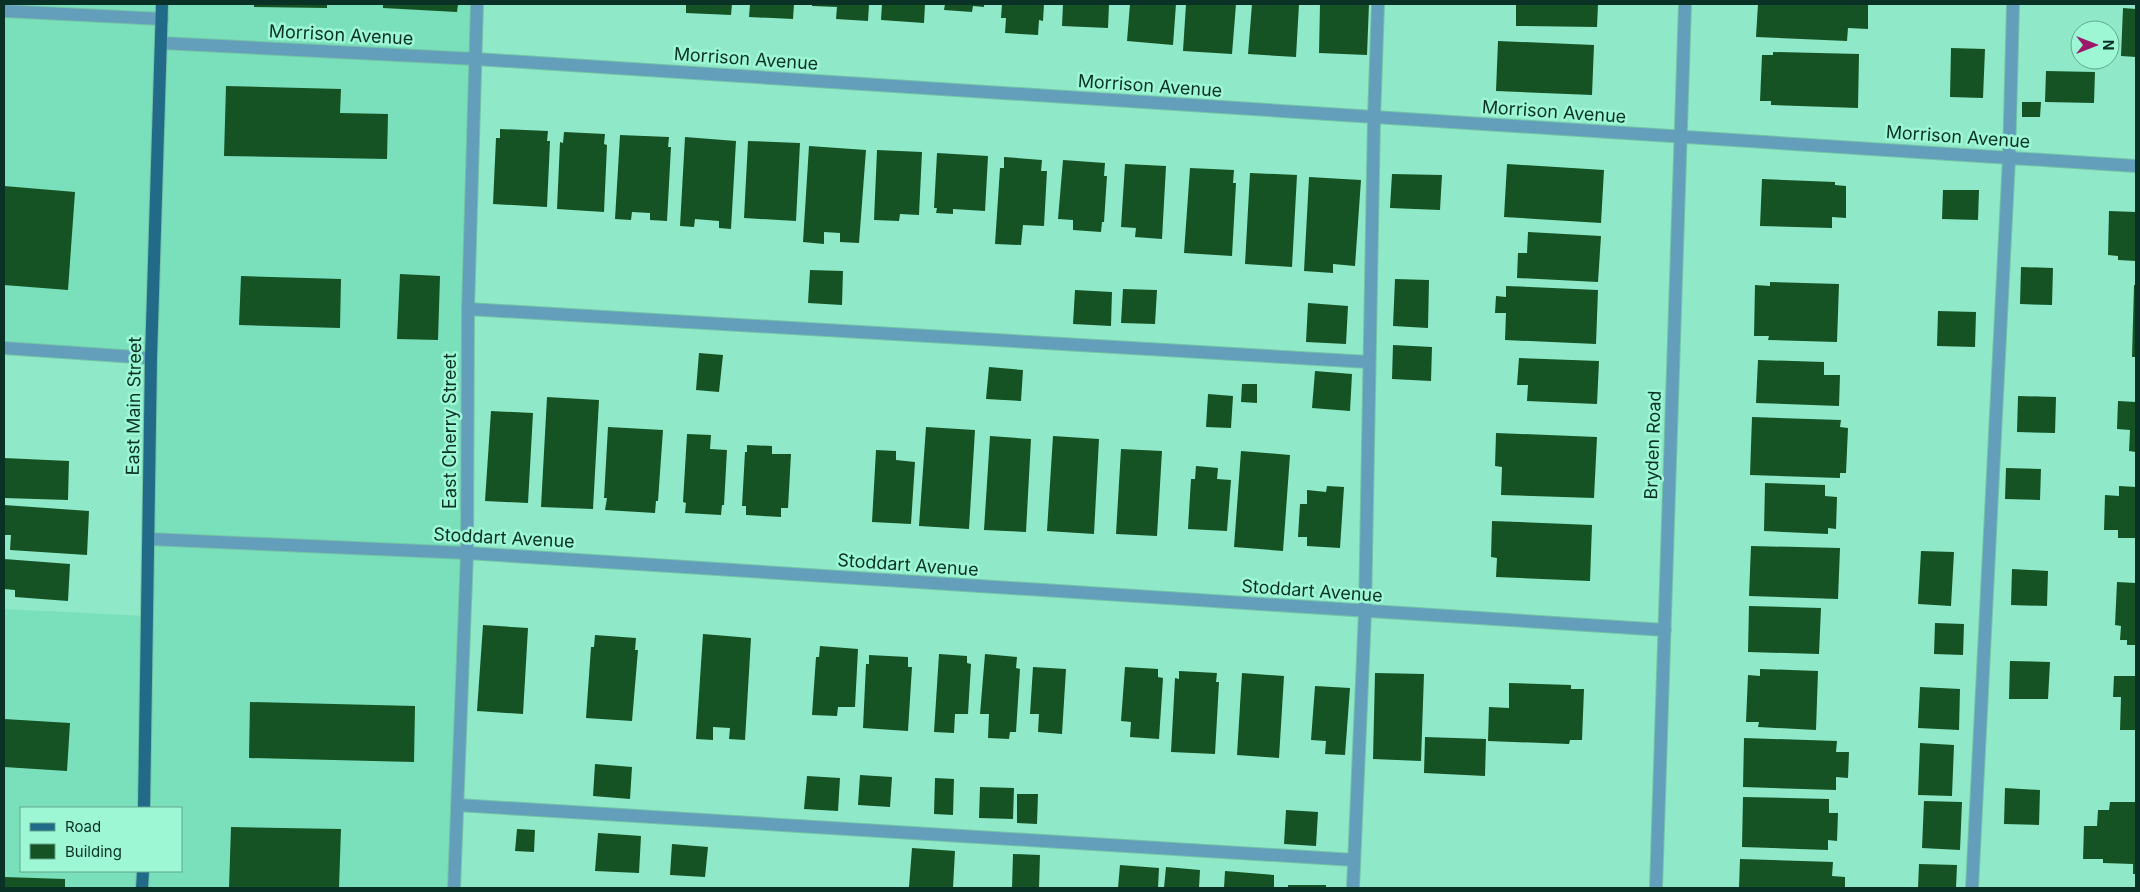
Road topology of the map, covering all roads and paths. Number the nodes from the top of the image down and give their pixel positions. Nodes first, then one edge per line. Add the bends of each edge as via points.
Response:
1 (162, 4) edge
2 (477, 4) edge
3 (1378, 4) edge
4 (1685, 4) edge
5 (2013, 4) edge
6 (4, 11) edge
7 (162, 19) junction
8 (161, 43) junction
9 (476, 59) junction
10 (1374, 118) junction
11 (1681, 137) junction
12 (2009, 158) junction
13 (2136, 166) edge
14 (468, 309) junction
15 (4, 348) edge
16 (152, 358) junction
17 (1369, 362) junction
18 (149, 539) junction
19 (467, 553) junction
20 (1364, 612) junction
21 (1664, 630) junction
22 (457, 805) junction
23 (144, 807) edge
24 (1354, 860) junction
25 (142, 872) edge
26 (142, 888) edge
27 (454, 888) edge
28 (1353, 888) edge
29 (1656, 888) edge
30 (1972, 888) edge

1 - 7 main road, East Main Street
2 - 9 street, East Cherry Street
3 - 10 street
4 - 11 street, Bryden Road
5 - 12 street
6 - 7 street
7 - 8 main road, East Main Street
8 - 9 street, Morrison Avenue
8 - 16 main road, East Main Street
9 - 10 street, Morrison Avenue
9 - 14 street, East Cherry Street
10 - 11 street, Morrison Avenue
10 - 17 street
11 - 12 street, Morrison Avenue
11 - 21 street, Bryden Road
12 - 13 street, Morrison Avenue
12 - 30 street
14 - 17 street
14 - 19 street, East Cherry Street
15 - 16 street
16 - 18 main road, East Main Street
17 - 20 street
18 - 19 street, Stoddart Avenue
18 - 23 main road, East Main Street
19 - 20 street, Stoddart Avenue
19 - 22 street, East Cherry Street
20 - 21 street, Stoddart Avenue
20 - 24 street
21 - 29 street, Bryden Road
22 - 24 street
22 - 27 street, East Cherry Street
24 - 28 street
25 - 26 main road

